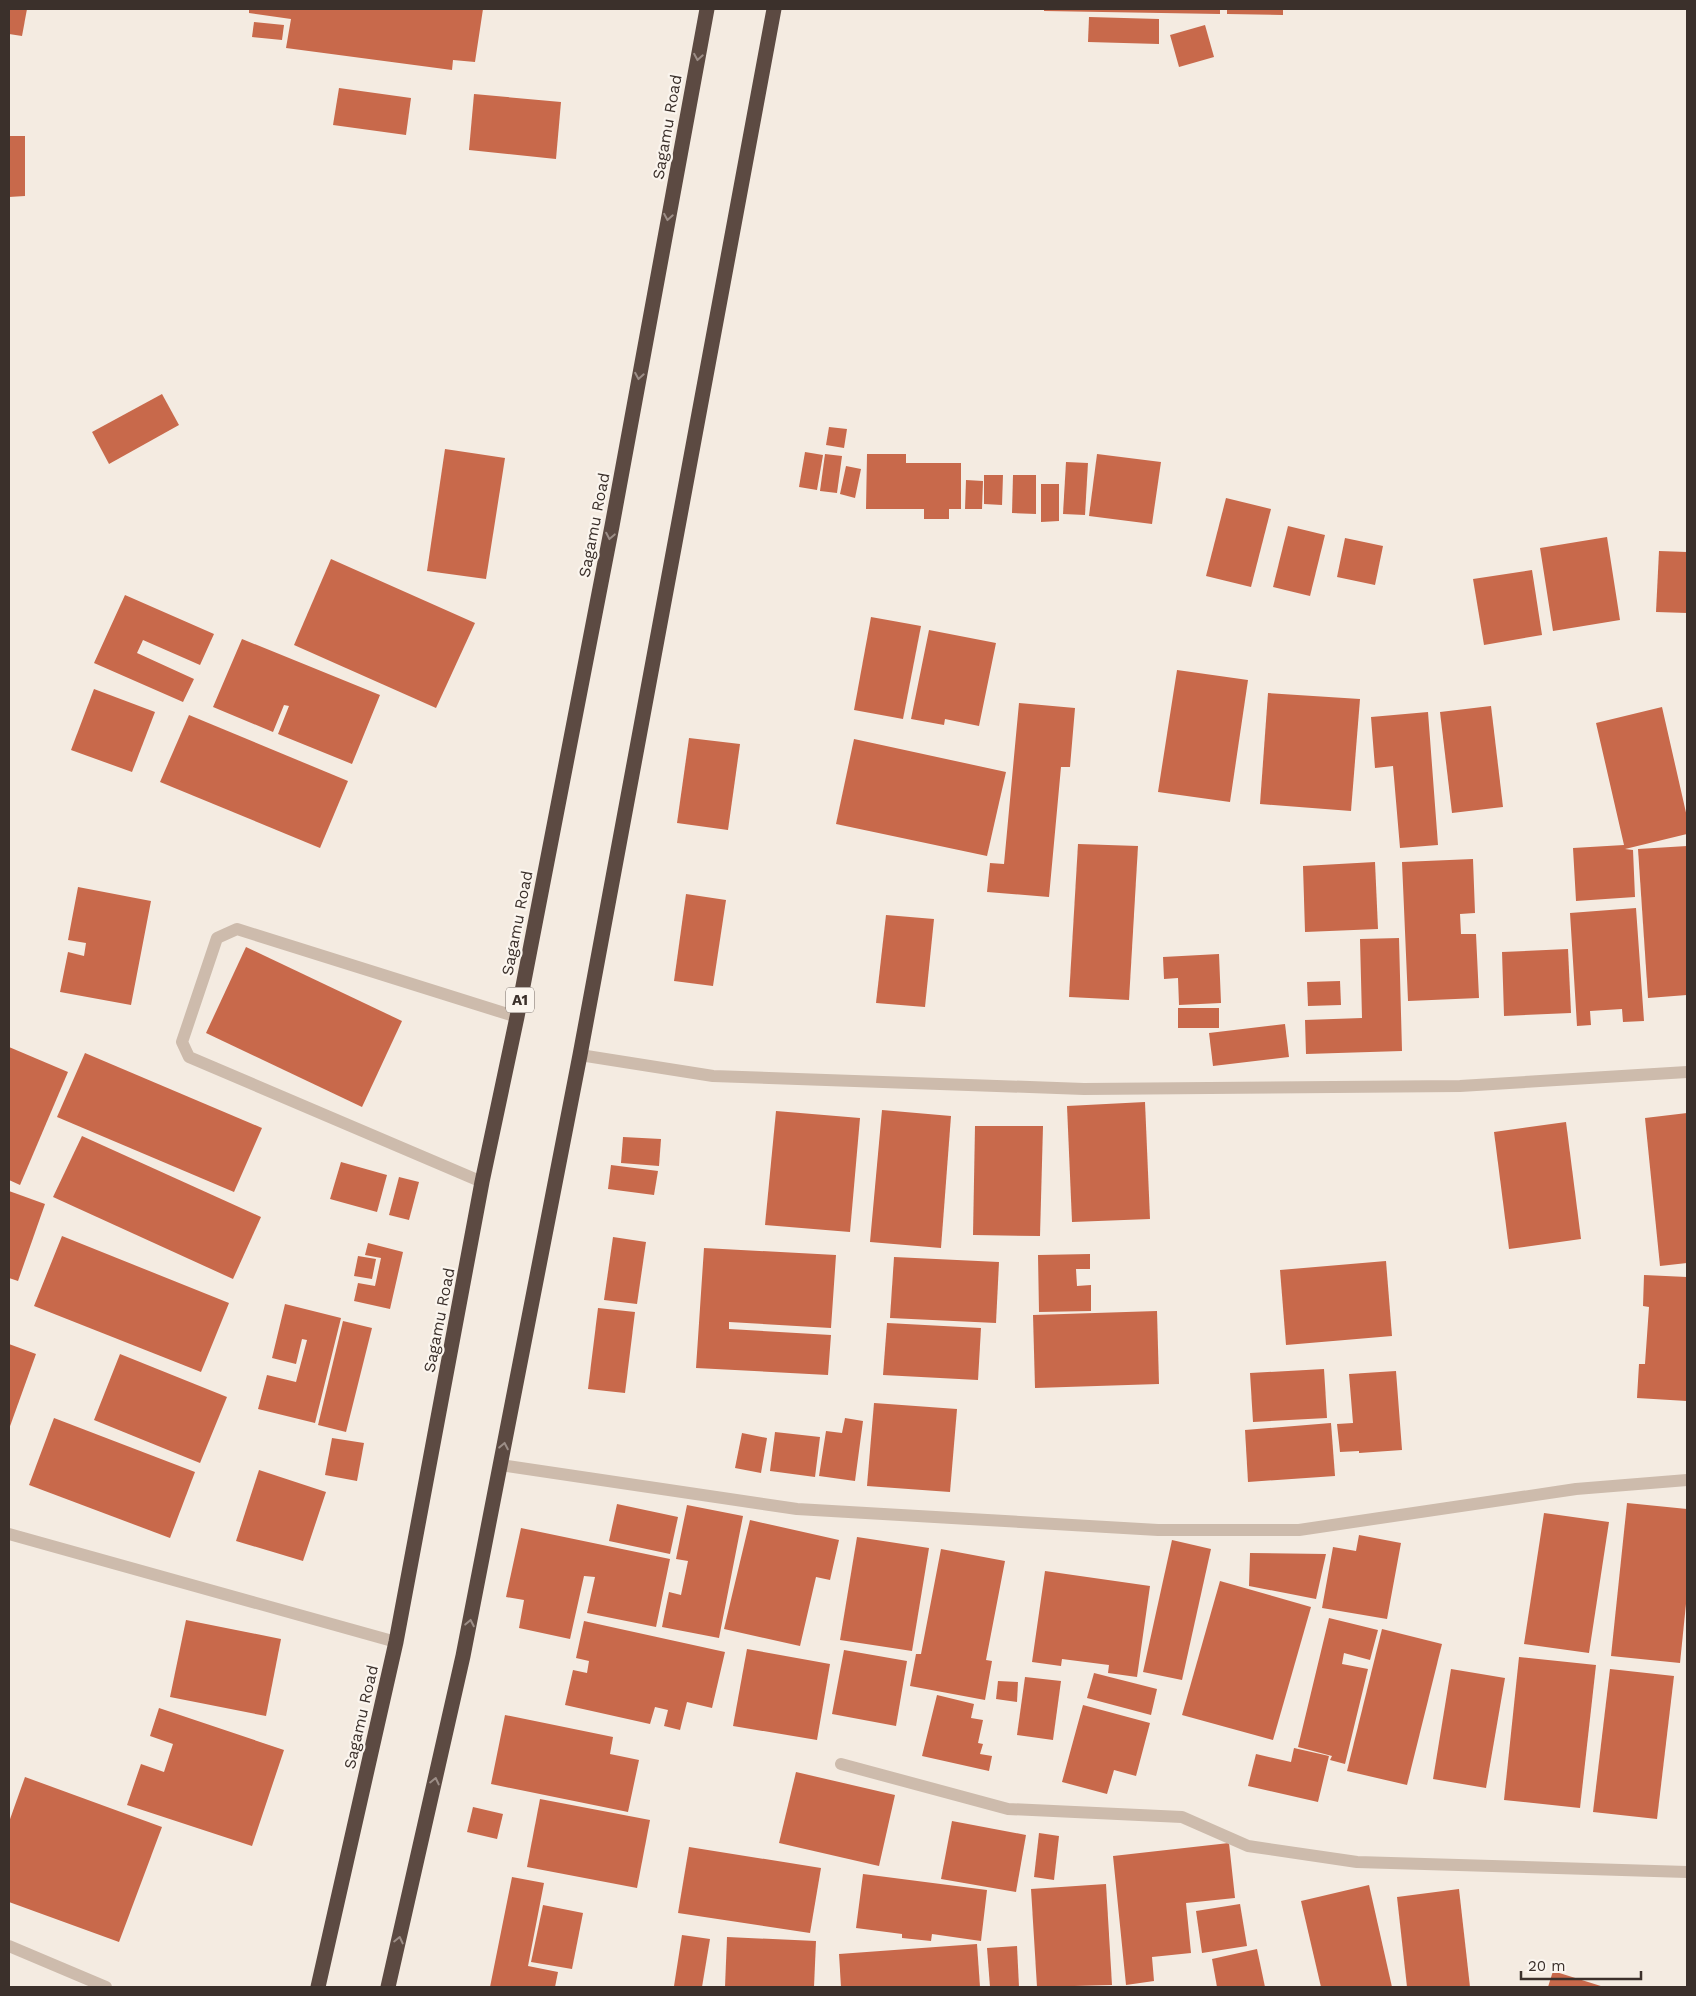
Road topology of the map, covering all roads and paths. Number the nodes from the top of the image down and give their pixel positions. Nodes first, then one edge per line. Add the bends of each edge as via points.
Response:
1 (706, 9) edge
2 (774, 9) edge
3 (517, 1017) junction
4 (580, 1055) junction
5 (1687, 1072) edge
6 (482, 1182) junction
7 (500, 1466) junction
8 (1687, 1480) edge
9 (9, 1534) edge
10 (396, 1642) junction
11 (841, 1764) dead end
12 (1687, 1872) edge
13 (9, 1946) edge
14 (106, 1987) edge
15 (318, 1987) edge
16 (388, 1987) edge

1 -> 3 highway, Sagamu Road / A1 via 612,526
2 - 4 highway
3 - 6 highway, Sagamu Road / A1
3 - 6 street via 237,929 217,938 182,1042 189,1057
4 - 5 street via 713,1076 1084,1090 1460,1086
7 -> 4 highway
6 - 10 highway, Sagamu Road / A1
7 - 8 street via 797,1509 1158,1530 1299,1530 1576,1489
16 -> 7 highway via 463,1656
9 - 10 street
10 - 15 highway, Sagamu Road / A1
11 - 12 street via 1008,1809 1182,1817 1248,1846 1357,1862
13 - 14 street

